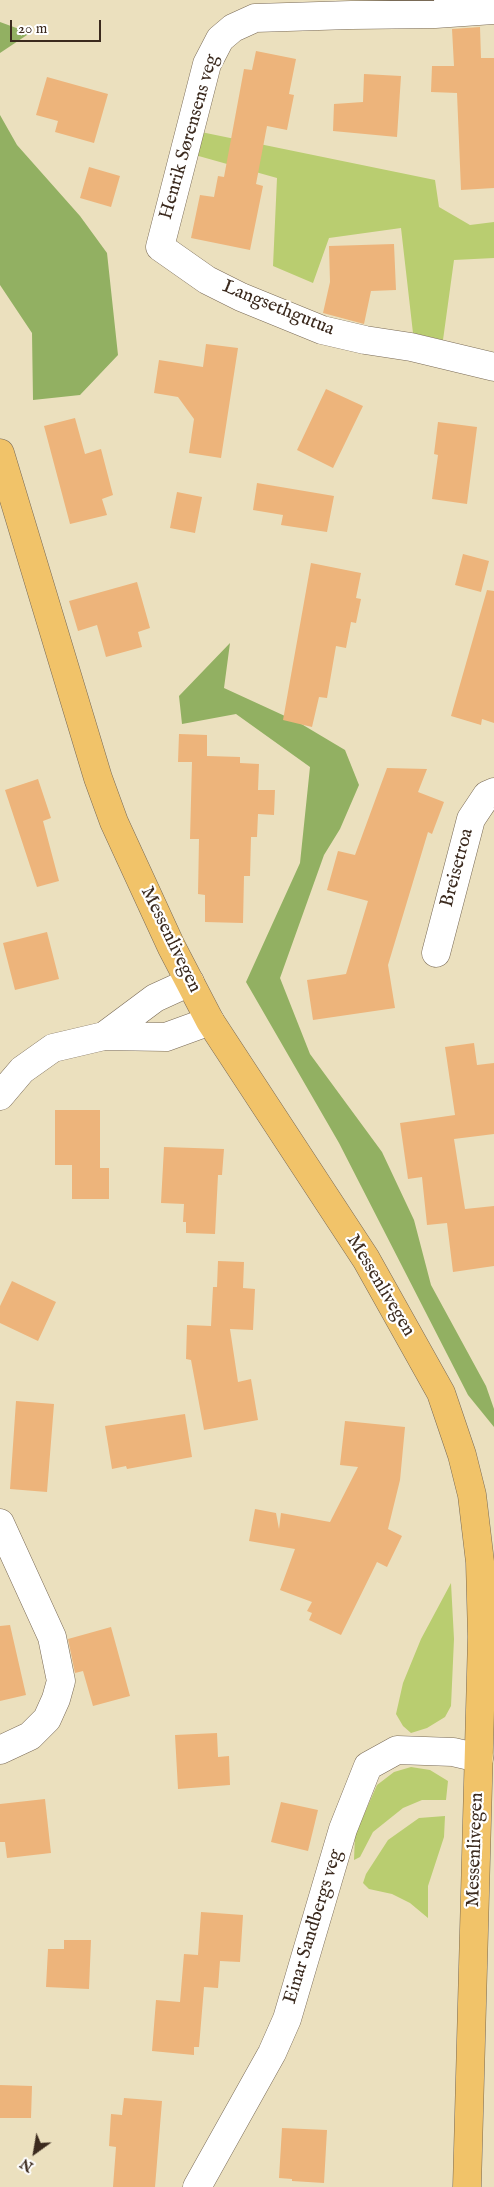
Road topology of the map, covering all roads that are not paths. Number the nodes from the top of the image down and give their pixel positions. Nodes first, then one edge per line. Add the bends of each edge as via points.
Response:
1 (494, 10) edge
2 (160, 246) joint
3 (494, 367) edge
4 (0, 453) edge
5 (494, 792) edge
6 (436, 953) dead end
7 (190, 982) junction
8 (210, 1020) junction
9 (104, 1036) junction
10 (0, 1096) edge
11 (0, 1523) edge
12 (0, 1750) edge
13 (479, 1758) junction
14 (197, 2187) edge
15 (467, 2187) edge

1 - 2 street, Henrik Sørensens veg via 255,18 232,28 220,39 208,64
2 - 3 street, Langsethgutua via 207,280 322,330
4 - 7 main road, Messenlivegen via 98,778 114,822
5 - 6 street, Breisetroa via 487,796 471,819
7 - 8 main road, Messenlivegen
7 - 9 street via 155,998
8 - 9 street via 166,1037
8 - 13 main road, Messenlivegen via 366,1259 424,1360 452,1421 472,1495 480,1562
9 - 10 street via 53,1048 22,1070
11 - 12 street via 52,1637 61,1681 47,1719 30,1736
13 - 14 street, Einar Sandbergs veg via 453,1752 397,1750 368,1766 344,1829 287,2019 272,2054
13 - 15 main road, Messenlivegen

